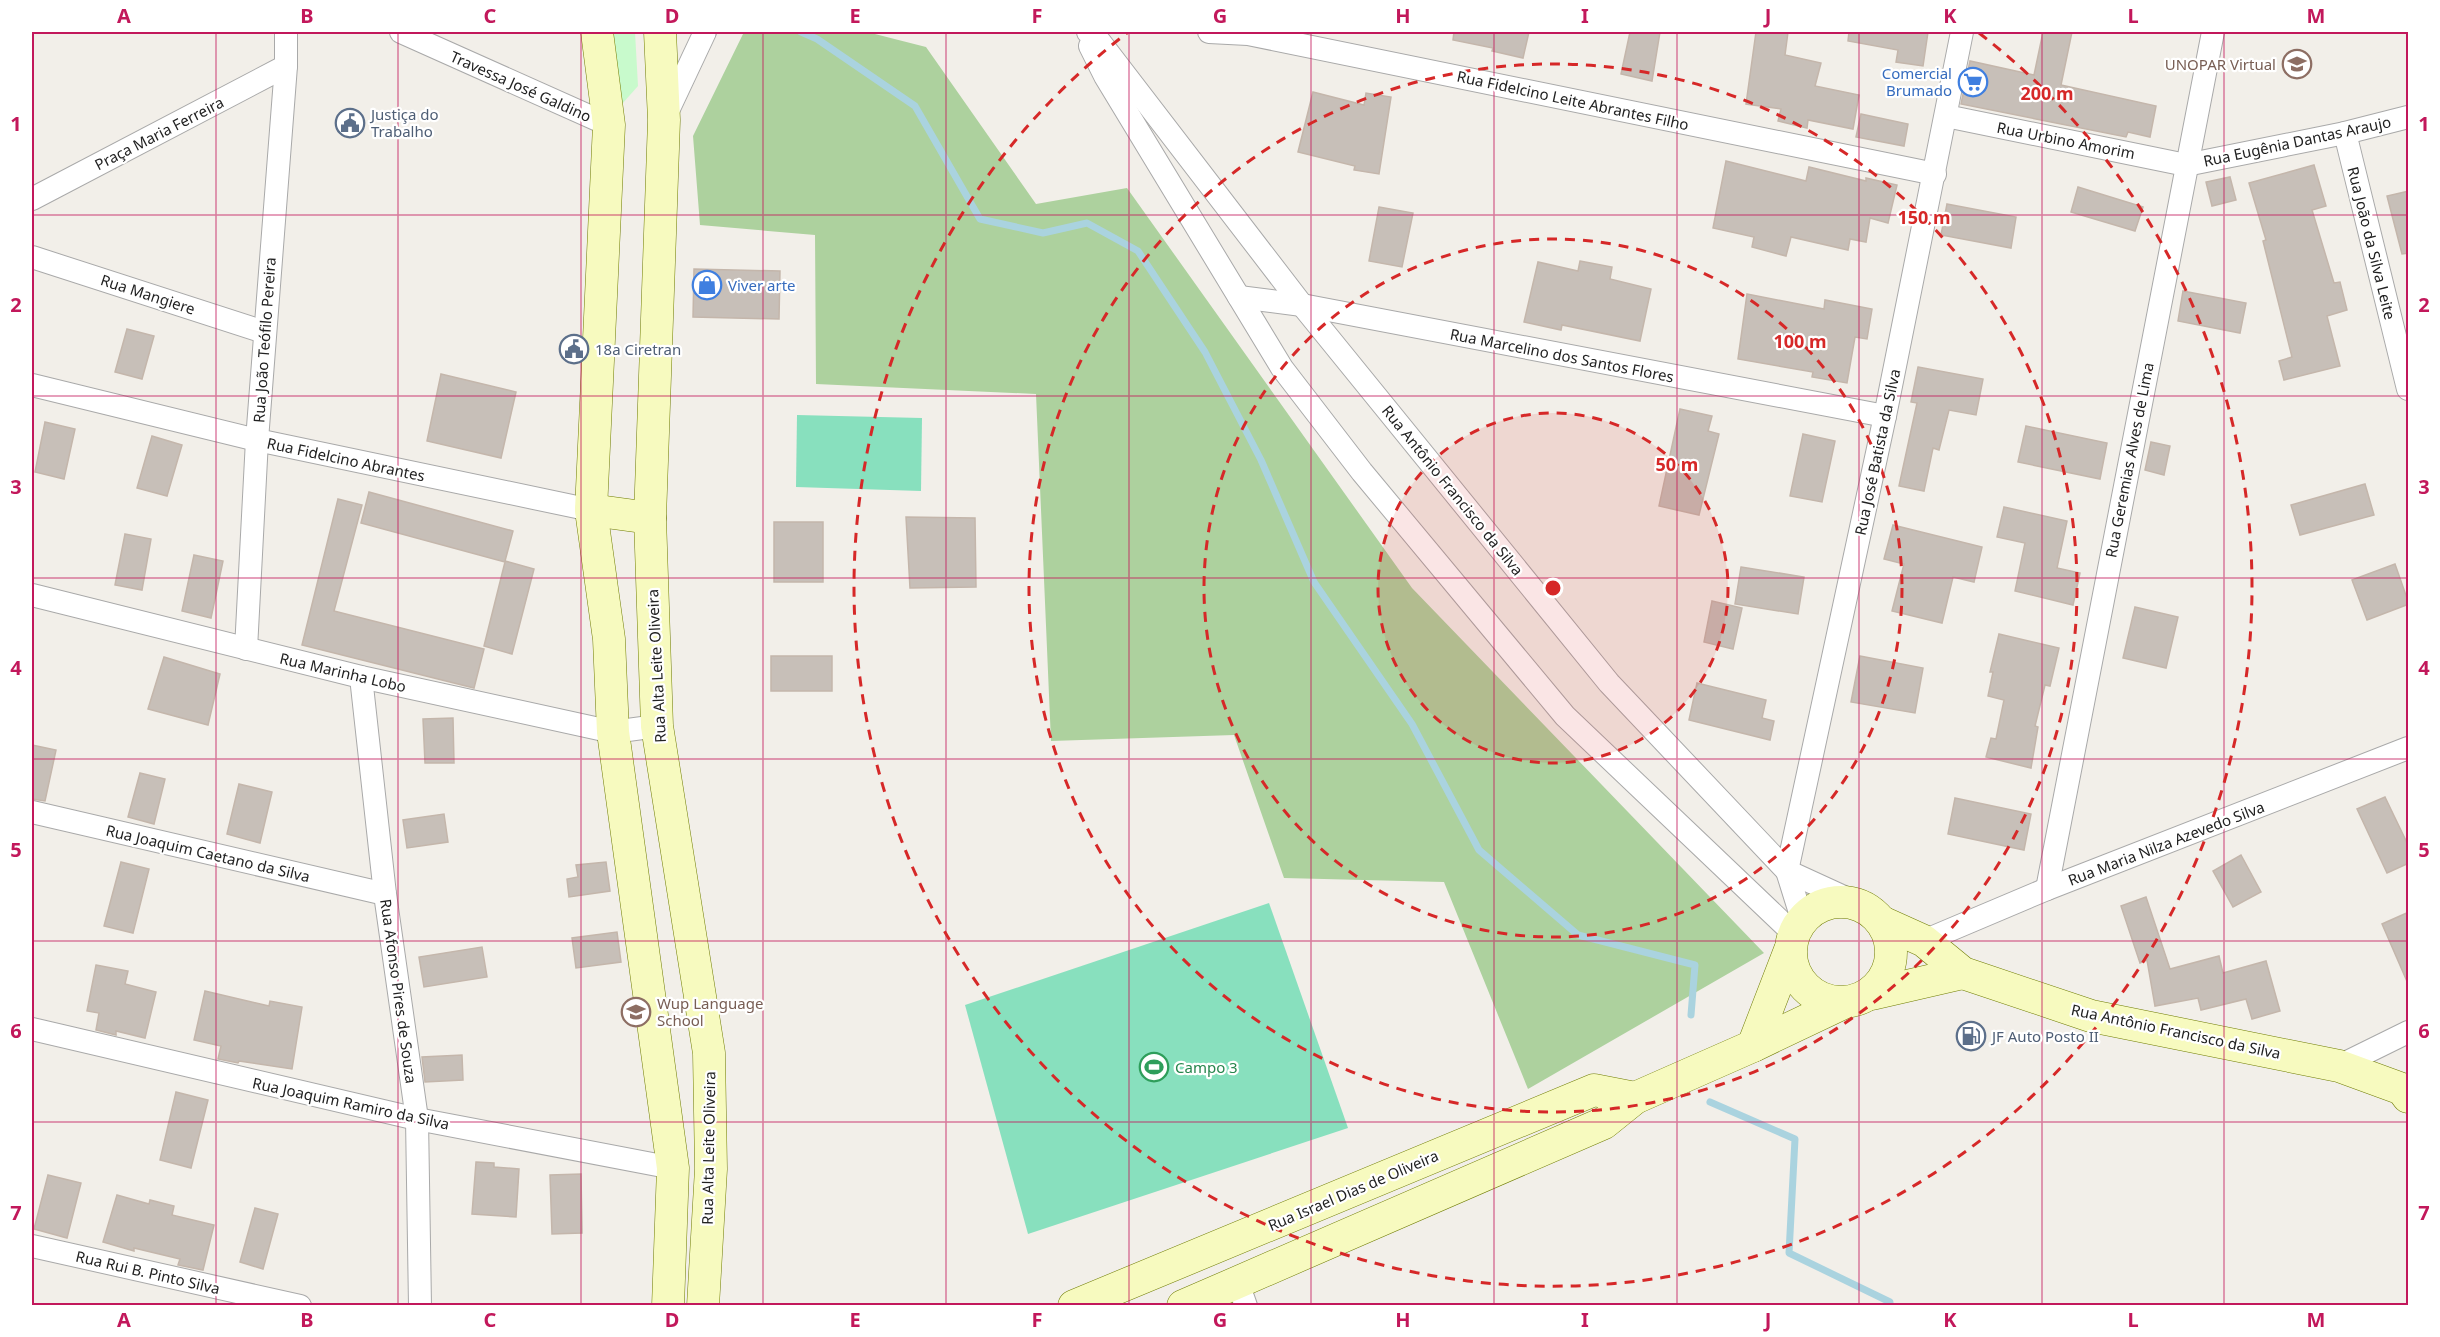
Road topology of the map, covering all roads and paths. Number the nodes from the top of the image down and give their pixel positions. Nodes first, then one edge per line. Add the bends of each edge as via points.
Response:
1 (286, 32) edge
2 (400, 32) edge
3 (597, 32) edge
4 (660, 32) edge
5 (705, 32) edge
6 (1082, 32) edge
7 (1088, 32) edge
8 (1209, 32) edge
9 (1962, 32) edge
10 (2212, 32) edge
11 (286, 66) junction
12 (1946, 116) junction
13 (2409, 117) edge
14 (664, 120) junction
15 (609, 125) junction
16 (2345, 133) junction
17 (2186, 165) junction
18 (1935, 174) junction
19 (32, 199) edge
20 (32, 257) edge
21 (1239, 297) junction
22 (1302, 305) junction
23 (264, 332) junction
24 (32, 385) edge
25 (2409, 389) edge
26 (1885, 416) junction
27 (257, 440) junction
28 (591, 510) junction
29 (650, 518) junction
30 (32, 595) edge
31 (246, 649) junction
32 (361, 677) junction
33 (657, 726) junction
34 (613, 732) junction
35 (2409, 748) edge
36 (32, 812) edge
37 (1787, 871) junction
38 (2047, 889) junction
39 (385, 894) junction
40 (1859, 904) junction
41 (1884, 923) junction
42 (1795, 934) junction
43 (1924, 941) junction
44 (1963, 973) junction
45 (1872, 994) junction
46 (1841, 1004) junction
47 (32, 1029) edge
48 (2409, 1032) edge
49 (1754, 1046) junction
50 (2339, 1066) junction
51 (2409, 1097) edge
52 (1635, 1098) junction
53 (417, 1119) junction
54 (673, 1168) junction
55 (1224, 1244) junction
56 (32, 1246) edge
57 (1242, 1294) edge
58 (300, 1305) edge
59 (420, 1305) edge
60 (668, 1305) edge
61 (703, 1305) edge
62 (1074, 1305) edge
63 (1183, 1305) edge

1 - 11 street, Rua João Teófilo Pereira
2 - 15 street, Travessa José Galdino
3 - 15 main road
4 - 14 main road
5 - 14 street, Rua Alta Leite Oliveira
6 - 21 street
7 - 22 street, Rua Antônio Francisco da Silva via 1100,42
8 - 18 street, Rua Fidelcino Leite Abrantes Filho via 1248,34
9 - 12 street, Rua José Batista da Silva
10 - 17 street, Rua Geremias Alves de Lima
11 - 19 street, Praça Maria Ferreira
11 - 23 street, Rua João Teófilo Pereira
12 - 17 street, Rua Urbino Amorim
12 - 18 street, Rua José Batista da Silva
13 - 16 street, Rua Eugênia Dantas Araujo
14 - 29 main road, Rua Alta Leite Oliveira
15 - 28 main road
16 - 17 street, Rua Eugênia Dantas Araujo
16 - 25 street, Rua João da Silva Leite
17 - 38 street, Rua Geremias Alves de Lima
18 - 26 street, Rua José Batista da Silva
20 - 23 street, Rua Mangiere
21 - 22 street, Rua Marcelino dos Santos Flores
21 - 42 street via 1282,368 1362,472 1565,716
22 - 26 street, Rua Marcelino dos Santos Flores
22 - 37 street, Rua Antônio Francisco da Silva via 1609,683
23 - 27 street, Rua João Teófilo Pereira
24 - 27 street, Rua Fidelcino Abrantes
26 - 37 street, Rua José Batista da Silva
27 - 28 street, Rua Fidelcino Abrantes
27 - 31 street, Rua João Teófilo Pereira
28 - 29 main road
28 - 34 main road via 609,639
29 - 33 main road, Rua Alta Leite Oliveira
30 - 31 street, Rua Marinha Lobo
31 - 32 street, Rua Marinha Lobo
32 - 34 street, Rua Marinha Lobo
32 - 39 street, Rua Afonso Pires de Souza
33 - 34 street, Rua Marinha Lobo
33 - 61 main road, Rua Alta Leite Oliveira via 709,1053 711,1169
34 - 54 main road
35 - 38 street, Rua Maria Nilza Azevedo Silva
36 - 39 street, Rua Joaquim Caetano da Silva
37 - 40 street, Rua Antônio Francisco da Silva
37 - 42 street
38 - 43 street, Rua Maria Nilza Azevedo Silva
39 - 53 street, Rua Afonso Pires de Souza
40 - 41 main road
40 - 42 main road via 1828,902
41 - 43 main road, Rua Antônio Francisco da Silva
41 - 45 main road via 1893,954 1883,983
42 - 46 main road via 1792,966 1811,993
42 - 49 main road
43 - 44 main road, Rua Antônio Francisco da Silva
44 - 45 main road
44 - 50 main road, Rua Antônio Francisco da Silva via 2091,1016
45 - 46 main road
46 - 49 main road
47 - 53 street, Rua Joaquim Ramiro da Silva
48 - 50 street
49 - 52 main road
50 - 51 main road, Rua Antônio Francisco da Silva via 2402,1089
52 - 55 main road, Rua Israel Dias de Oliveira via 1594,1090
52 - 57 main road via 1604,1123
53 - 54 street, Rua Joaquim Ramiro da Silva
53 - 59 street, Rua Afonso Pires de Souza
54 - 60 main road
55 - 57 main road
55 - 62 main road, Rua Israel Dias de Oliveira
56 - 58 street, Rua Rui B. Pinto Silva
57 - 63 main road

